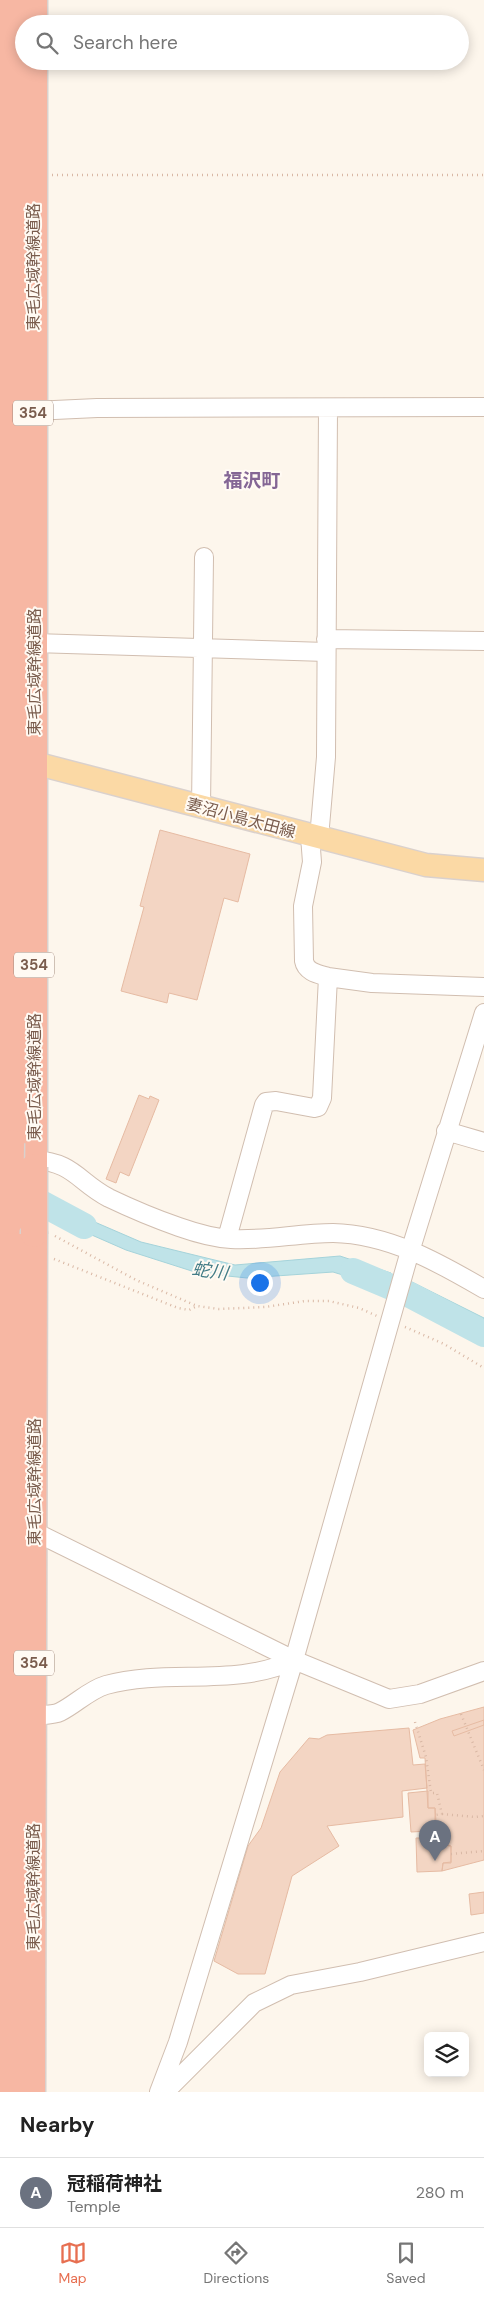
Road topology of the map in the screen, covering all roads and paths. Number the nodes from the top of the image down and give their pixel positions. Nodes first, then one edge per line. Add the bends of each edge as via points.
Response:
1 (11, 0) edge
2 (34, 0) edge
3 (34, 15) edge
4 (33, 70) edge
5 (484, 174) edge
6 (15, 177) edge
7 (484, 407) edge
8 (328, 408) junction
9 (15, 411) edge
10 (204, 557) dead end
11 (484, 641) edge
12 (34, 643) junction
13 (326, 646) junction
14 (203, 649) junction
15 (15, 759) edge
16 (201, 808) junction
17 (314, 837) junction
18 (484, 870) edge
19 (328, 977) junction
20 (484, 987) edge
21 (484, 1013) edge
22 (446, 1130) junction
23 (484, 1142) edge
24 (34, 1163) junction
25 (20, 1228) edge
26 (230, 1239) junction
27 (409, 1254) junction
28 (50, 1259) dead end
29 (484, 1289) edge
30 (197, 1306) junction
31 (390, 1320) junction
32 (484, 1368) edge
33 (15, 1522) edge
34 (294, 1660) junction
35 (484, 1671) edge
36 (462, 1714) dead end
37 (15, 1722) edge
38 (415, 1722) dead end
39 (484, 1770) edge
40 (442, 1814) junction
41 (435, 1815) dead end
42 (484, 1816) edge
43 (484, 1851) edge
44 (451, 1854) dead end
45 (484, 1942) edge
46 (10, 2092) edge
47 (32, 2092) edge
48 (159, 2092) edge
49 (165, 2092) edge

1 - 6 highway, 東毛広域幹線道路 / 354
2 - 3 highway
4 - 6 highway, 東毛広域幹線道路 / 354
5 - 6 path
6 - 9 highway, 東毛広域幹線道路 / 354
7 - 8 street
8 - 9 street
8 - 13 street
9 - 12 highway, 東毛広域幹線道路 / 354
9 - 15 highway, 東毛広域幹線道路 / 354
10 - 14 street
11 - 13 street
12 - 14 street
12 - 15 highway, 東毛広域幹線道路 / 354
13 - 14 street
13 - 17 street via 326,757
14 - 16 street
15 - 16 main road, 妻沼小島太田線
15 - 24 highway, 東毛広域幹線道路 / 354
15 - 25 highway, 東毛広域幹線道路 / 354, bridge via 11,1143
16 - 17 main road, 妻沼小島太田線
17 - 18 main road, 妻沼小島太田線 via 426,865
17 - 19 street via 303,906 304,961 309,970
19 - 20 street via 372,983
19 - 26 street via 321,1102 318,1107 310,1109 276,1101 266,1102 229,1231
21 - 22 street
22 - 23 street
22 - 27 street
24 - 25 highway, 東毛広域幹線道路 / 354, bridge
24 - 26 street via 61,1164 108,1197 140,1212 203,1235
25 - 30 path
25 - 33 highway, 東毛広域幹線道路 / 354
26 - 27 street via 334,1233 389,1243
27 - 29 street
27 - 31 street
28 - 30 path via 178,1308 189,1310
30 - 31 path via 219,1309 329,1301
31 - 32 path via 444,1344
31 - 34 street
33 - 34 street
33 - 37 highway, 東毛広域幹線道路 / 354
34 - 35 street via 389,1699 420,1694
34 - 37 street via 276,1669 241,1675 160,1677 106,1685 59,1713
34 - 48 street via 178,2042
36 - 39 path
37 - 46 highway, 東毛広域幹線道路 / 354
37 - 47 highway, 東毛広域幹線道路 / 354
38 - 40 path via 426,1757 431,1793 437,1793
40 - 41 path
40 - 42 path
43 - 44 path
45 - 49 street via 291,1985 254,2003

